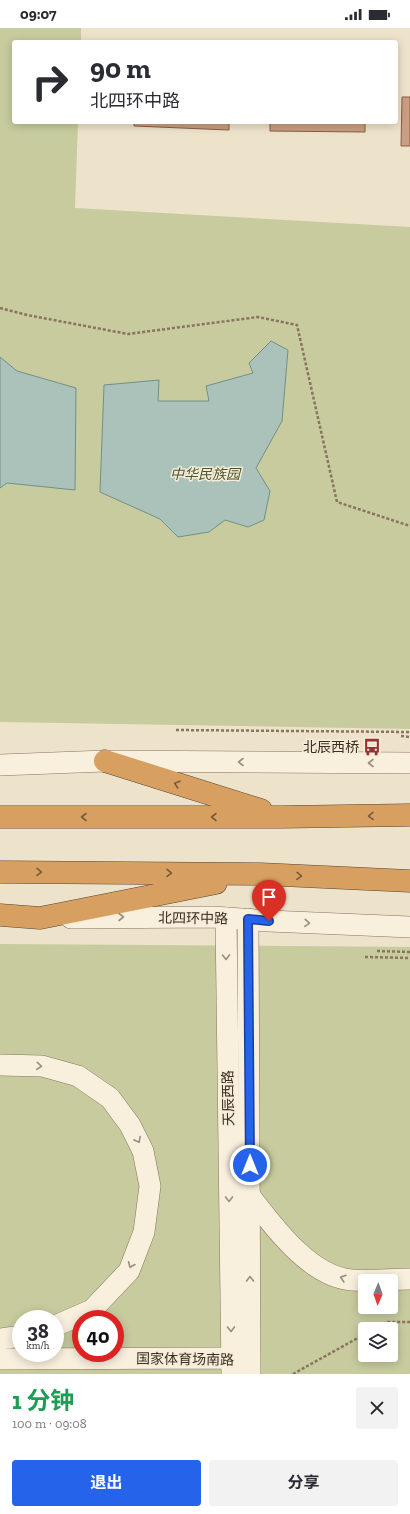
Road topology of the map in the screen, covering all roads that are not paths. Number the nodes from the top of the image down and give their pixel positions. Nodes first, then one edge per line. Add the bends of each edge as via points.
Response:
1 (0, 752) edge
2 (104, 761) junction
3 (410, 763) edge
4 (0, 765) edge
5 (410, 815) edge
6 (0, 817) edge
7 (281, 817) junction
8 (0, 872) edge
9 (260, 874) junction
10 (410, 881) edge
11 (0, 915) edge
12 (40, 918) junction
13 (226, 918) junction
14 (248, 919) junction
15 (0, 921) edge
16 (410, 928) edge
17 (0, 1065) edge
18 (250, 1196) junction
19 (410, 1279) edge
20 (64, 1322) edge
21 (12, 1337) edge
22 (0, 1339) edge
23 (0, 1358) edge
24 (241, 1367) edge

1 - 2 street
3 -> 2 street
2 - 4 street
7 -> 2 highway
5 -> 7 highway
7 -> 6 highway
8 -> 9 highway
9 -> 10 highway
9 - 12 highway
11 - 12 highway
12 -> 13 street, 北四环中路
12 - 15 street, 北四环中路
13 - 14 street, 北四环中路
13 -> 24 street, 天辰西路
14 -> 16 street, 北四环中路
14 - 18 street, 天辰西路
17 -> 20 street via 42,1066 78,1076 110,1098 130,1126 143,1151 150,1186 144,1232 129,1271 92,1310
19 -> 18 street via 350,1280 328,1273 304,1257 284,1238
24 -> 18 street, 天辰西路
21 - 22 street
23 - 24 street, 国家体育场南路 via 217,1358

